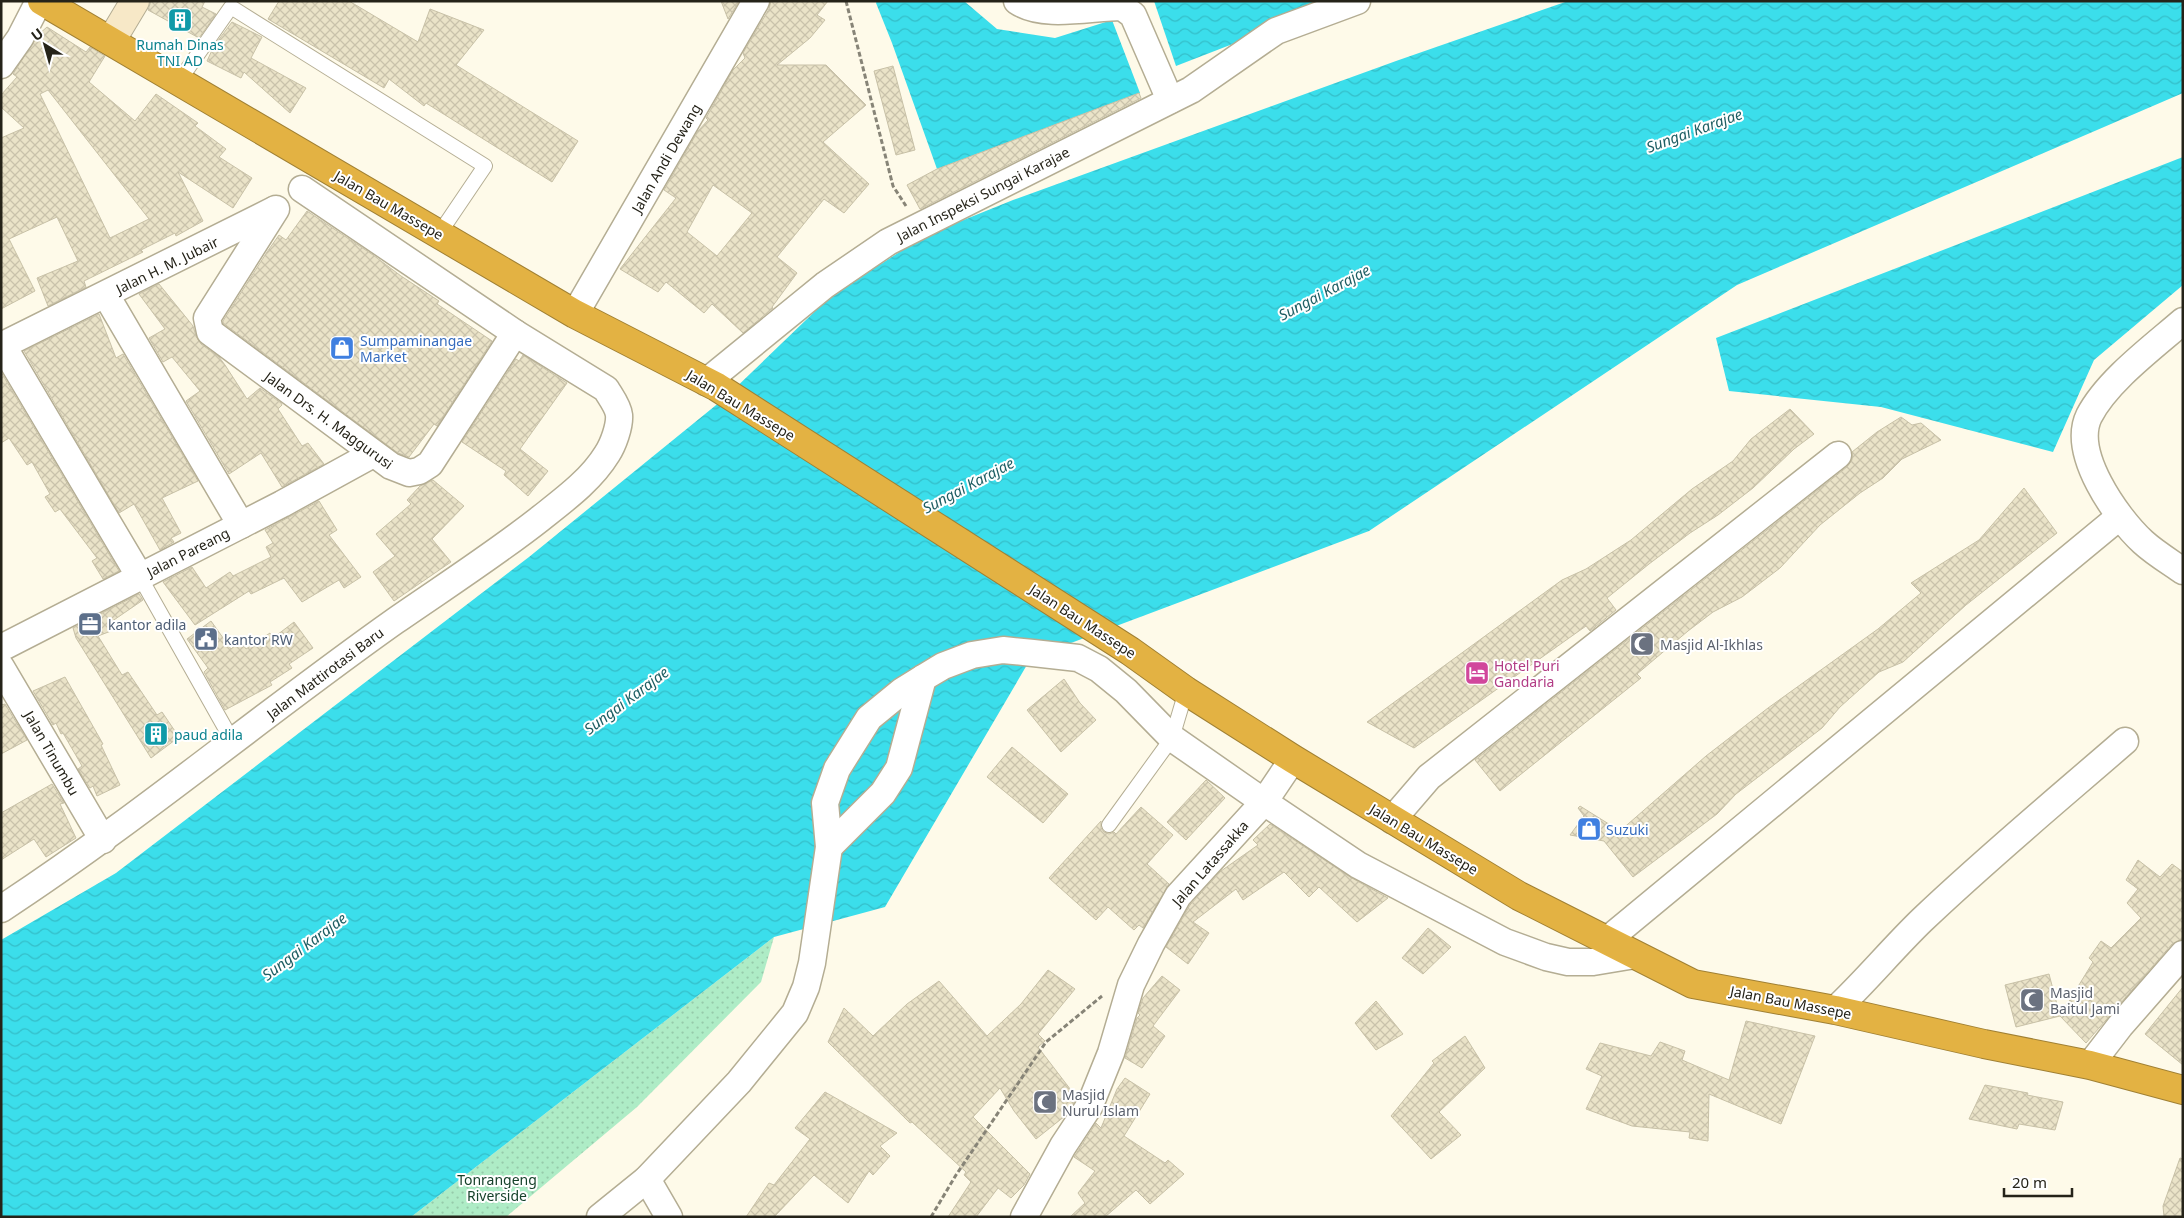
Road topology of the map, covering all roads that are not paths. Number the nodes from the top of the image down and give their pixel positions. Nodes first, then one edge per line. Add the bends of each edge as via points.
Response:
1 (40, 1) edge
2 (135, 1) edge
3 (756, 1) edge
4 (1017, 1) edge
5 (1356, 1) edge
6 (112, 41) junction
7 (1, 65) edge
8 (179, 81) junction
9 (1170, 100) junction
10 (313, 161) junction
11 (302, 189) junction
12 (276, 209) junction
13 (439, 234) junction
14 (106, 295) junction
15 (575, 314) junction
16 (2183, 321) edge
17 (514, 333) junction
18 (2, 345) edge
19 (712, 385) junction
20 (373, 454) junction
21 (1838, 455) dead end
22 (2119, 516) junction
23 (241, 525) junction
24 (2183, 571) edge
25 (140, 576) junction
26 (1, 648) edge
27 (1, 667) edge
28 (922, 678) junction
29 (1186, 691) junction
30 (1172, 738) junction
31 (2125, 741) dead end
32 (233, 742) junction
33 (1293, 759) junction
34 (1264, 802) junction
35 (1392, 820) junction
36 (1109, 825) dead end
37 (103, 840) junction
38 (829, 847) junction
39 (1, 909) edge
40 (1606, 941) junction
41 (2183, 954) edge
42 (1635, 955) junction
43 (1835, 1010) junction
44 (2090, 1065) junction
45 (2183, 1090) edge
46 (647, 1180) junction
47 (600, 1217) edge
48 (669, 1217) edge
49 (1024, 1217) edge

1 - 6 highway, Jalan Bau Massepe
1 - 7 street
2 - 6 main road
3 - 15 street, Jalan Andi Dewang
4 - 9 street via 1042,10 1122,7 1128,10
5 - 9 street, Jalan Inspeksi Sungai Karajae via 1276,31 1191,90
6 - 8 highway, Jalan Bau Massepe
8 - 10 highway, Jalan Bau Massepe
8 - 13 lane via 231,8 485,166
9 - 19 street, Jalan Inspeksi Sungai Karajae via 864,257 825,285
10 - 11 street
10 - 13 highway, Jalan Bau Massepe
11 - 12 street, Jalan H. M. Jubair
11 - 17 street
12 - 14 street, Jalan H. M. Jubair
12 - 20 street, Jalan Drs. H. Maggurusi via 211,310 207,318 208,328 214,336
13 - 15 highway, Jalan Bau Massepe
14 - 18 street, Jalan H. M. Jubair
14 - 23 street
15 - 19 highway, Jalan Bau Massepe
16 - 22 street via 2136,361 2104,394 2089,416 2084,437 2090,464
17 - 20 street, Jalan Drs. H. Maggurusi via 430,464 409,473
17 - 32 street, Jalan Mattirotasi Baru via 606,389 619,414 608,453 573,493 499,551 395,622
18 - 25 street
19 - 29 highway, Jalan Bau Massepe via 1130,651
20 - 23 street, Jalan Pareang
21 - 35 street via 1424,783
22 - 24 street via 2143,543
22 - 40 street
23 - 25 street, Jalan Pareang
25 - 26 street, Jalan Pareang
25 - 32 lane
27 - 37 street, Jalan Tinumbu
28 - 30 street via 972,655 1003,650 1078,658 1099,669
28 - 38 street via 899,768 883,793
28 - 38 street via 868,718 837,769 825,803
29 - 30 lane
29 - 33 highway, Jalan Bau Massepe
30 - 34 street
30 - 36 lane
31 - 43 street via 1922,920
32 - 37 street, Jalan Mattirotasi Baru
33 - 34 street, Jalan Latassakka
33 - 35 highway, Jalan Bau Massepe
34 - 42 street via 1358,865 1505,942 1568,962 1593,962
34 - 49 street, Jalan Latassakka via 1178,896 1131,985 1111,1053 1090,1105
35 - 40 highway, Jalan Bau Massepe via 1519,896
37 - 39 street, Jalan Mattirotasi Baru
38 - 46 street via 812,963 795,1012 739,1082
40 - 42 highway, Jalan Bau Massepe
41 - 44 street
42 - 43 highway, Jalan Bau Massepe via 1693,984
43 - 44 highway, Jalan Bau Massepe
44 - 45 highway, Jalan Bau Massepe
46 - 47 street
46 - 48 street

